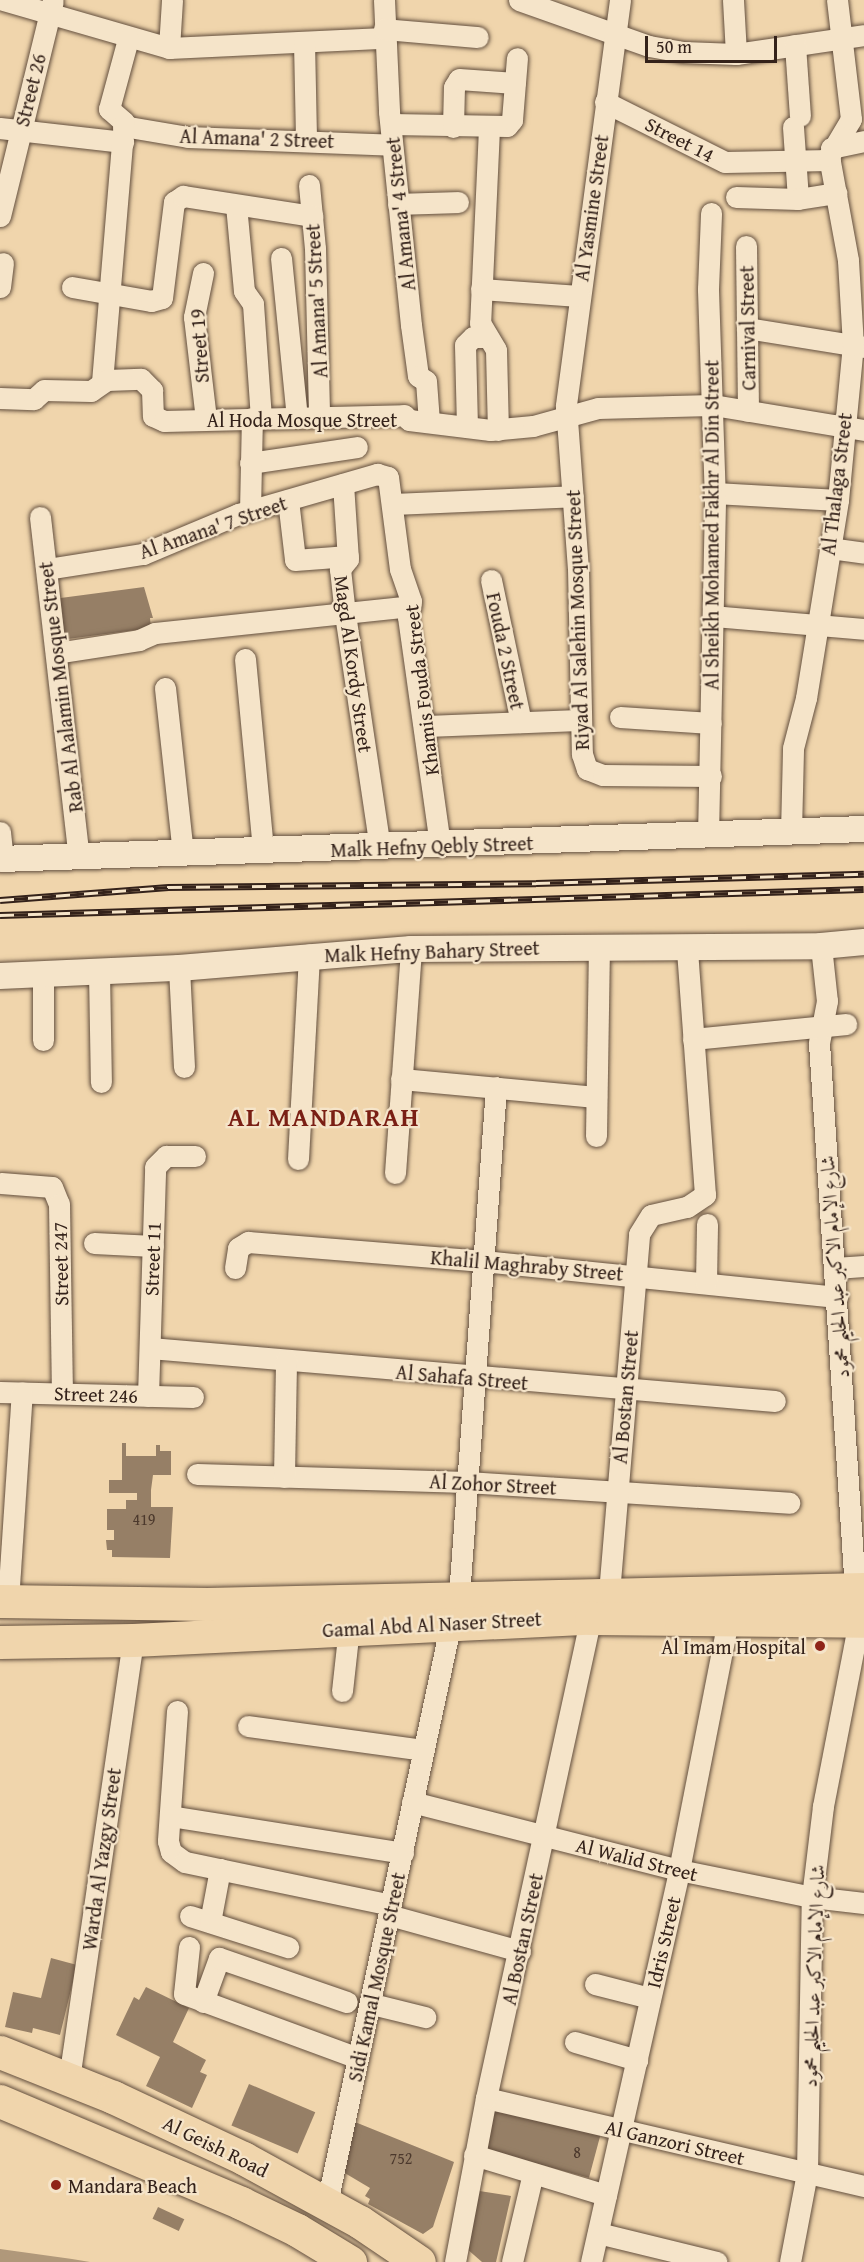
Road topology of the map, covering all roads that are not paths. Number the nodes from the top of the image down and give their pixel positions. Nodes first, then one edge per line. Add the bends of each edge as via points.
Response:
1 (3, 0) edge
2 (172, 0) edge
3 (384, 0) edge
4 (519, 0) edge
5 (620, 0) edge
6 (734, 0) edge
7 (837, 0) edge
8 (51, 7) edge
9 (614, 33) junction
10 (384, 34) junction
11 (864, 35) edge
12 (478, 37) dead end
13 (842, 38) junction
14 (128, 39) junction
15 (304, 42) junction
16 (795, 45) junction
17 (169, 48) junction
18 (736, 54) junction
19 (518, 57) dead end
20 (515, 83) junction
21 (605, 102) junction
22 (453, 127) junction
23 (489, 128) junction
24 (10, 129) edge
25 (123, 134) junction
26 (392, 134) junction
27 (306, 140) junction
28 (864, 141) edge
29 (830, 154) junction
30 (795, 161) junction
31 (309, 185) dead end
32 (837, 193) junction
33 (736, 197) dead end
34 (798, 199) junction
35 (458, 202) dead end
36 (398, 204) junction
37 (236, 205) junction
38 (711, 213) dead end
39 (0, 216) edge
40 (312, 216) junction
41 (746, 246) dead end
42 (281, 258) dead end
43 (3, 263) dead end
44 (203, 273) dead end
45 (0, 287) edge
46 (72, 287) dead end
47 (481, 289) junction
48 (108, 294) junction
49 (579, 296) junction
50 (747, 328) junction
51 (487, 337) junction
52 (858, 346) edge
53 (102, 382) junction
54 (0, 398) edge
55 (713, 405) junction
56 (748, 411) junction
57 (319, 416) junction
58 (297, 417) junction
59 (567, 417) junction
60 (256, 418) junction
61 (206, 419) junction
62 (429, 422) junction
63 (467, 428) junction
64 (843, 428) junction
65 (498, 430) junction
66 (864, 430) edge
67 (357, 447) dead end
68 (250, 463) junction
69 (377, 474) joint
70 (343, 484) junction
71 (715, 493) junction
72 (573, 496) junction
73 (288, 500) junction
74 (838, 500) junction
75 (393, 504) junction
76 (250, 511) junction
77 (40, 517) dead end
78 (830, 548) junction
79 (864, 553) edge
80 (348, 556) junction
81 (46, 569) junction
82 (491, 580) dead end
83 (411, 606) junction
84 (345, 614) junction
85 (713, 616) junction
86 (817, 625) junction
87 (864, 629) edge
88 (56, 653) junction
89 (245, 659) dead end
90 (165, 688) dead end
91 (620, 717) dead end
92 (581, 720) junction
93 (521, 722) junction
94 (711, 723) junction
95 (424, 726) junction
96 (711, 776) junction
97 (864, 829) edge
98 (0, 832) edge
99 (791, 832) junction
100 (708, 836) junction
101 (440, 846) junction
102 (380, 847) junction
103 (263, 851) junction
104 (183, 854) junction
105 (79, 857) junction
106 (1, 859) edge
107 (864, 942) edge
108 (821, 946) junction
109 (600, 947) junction
110 (687, 947) junction
111 (411, 949) junction
112 (309, 954) junction
113 (179, 968) junction
114 (99, 972) junction
115 (43, 974) junction
116 (0, 976) edge
117 (846, 1024) dead end
118 (821, 1026) junction
119 (693, 1039) junction
120 (43, 1040) dead end
121 (184, 1067) dead end
122 (401, 1079) junction
123 (101, 1082) dead end
124 (496, 1088) junction
125 (596, 1097) junction
126 (596, 1136) dead end
127 (195, 1156) dead end
128 (298, 1159) dead end
129 (394, 1173) dead end
130 (2, 1183) dead end
131 (707, 1224) dead end
132 (94, 1243) dead end
133 (153, 1246) junction
134 (483, 1260) junction
135 (864, 1266) edge
136 (235, 1268) dead end
137 (835, 1268) junction
138 (635, 1275) junction
139 (706, 1283) junction
140 (837, 1297) junction
141 (150, 1348) junction
142 (286, 1360) junction
143 (475, 1379) junction
144 (626, 1390) junction
145 (0, 1392) edge
146 (22, 1392) junction
147 (62, 1393) junction
148 (148, 1396) junction
149 (193, 1397) dead end
150 (775, 1401) dead end
151 (854, 1407) edge
152 (197, 1474) dead end
153 (284, 1477) junction
154 (467, 1482) junction
155 (618, 1491) junction
156 (856, 1491) edge
157 (789, 1503) dead end
158 (4, 1601) edge
159 (600, 1605) junction
160 (861, 1605) edge
161 (455, 1609) junction
162 (728, 1620) junction
163 (349, 1628) junction
164 (133, 1640) junction
165 (0, 1642) edge
166 (342, 1691) dead end
167 (177, 1711) dead end
168 (248, 1726) dead end
169 (423, 1750) junction
170 (412, 1802) junction
171 (170, 1816) junction
172 (544, 1836) junction
173 (403, 1853) junction
174 (220, 1869) junction
175 (679, 1870) junction
176 (812, 1897) junction
177 (864, 1903) edge
178 (390, 1910) junction
179 (190, 1916) dead end
180 (210, 1922) junction
181 (189, 1947) dead end
182 (288, 1947) dead end
183 (520, 1951) junction
184 (595, 1984) dead end
185 (650, 1998) junction
186 (203, 2002) junction
187 (348, 2002) dead end
188 (372, 2004) junction
189 (425, 2017) dead end
190 (575, 2042) dead end
191 (0, 2052) edge
192 (358, 2058) junction
193 (637, 2060) junction
194 (69, 2079) junction
195 (486, 2098) junction
196 (0, 2101) edge
197 (621, 2130) junction
198 (474, 2155) junction
199 (533, 2173) junction
200 (807, 2173) junction
201 (864, 2186) edge
202 (606, 2195) junction
203 (327, 2203) junction
204 (598, 2233) junction
205 (350, 2262) edge
206 (419, 2262) edge
207 (455, 2262) edge
208 (512, 2262) edge
209 (591, 2262) edge
210 (717, 2262) edge
211 (790, 2262) edge

1 - 8 street
2 - 17 street
3 - 10 street, Al Amana' 4 Street
4 - 9 street
5 - 9 street, Al Yasmine Street
6 - 18 street
7 - 13 street
8 - 14 street
8 - 24 street, Street 26
9 - 18 street via 650,46
9 - 21 street, Al Yasmine Street
10 - 12 street
10 - 15 street
10 - 26 street, Al Amana' 4 Street
11 - 13 street
13 - 16 street
13 - 29 street via 851,119
14 - 17 street
14 - 25 street via 109,110 122,118
15 - 17 street
15 - 27 street
16 - 18 street
16 - 30 street
19 - 20 street
20 - 22 street via 459,79 454,87
20 - 23 street via 512,120 507,126
21 - 30 street, Street 14 via 716,159
21 - 49 street, Al Yasmine Street
22 - 23 street, Al Amana' 2 Street
22 - 26 street, Al Amana' 2 Street
23 - 47 street
24 - 25 street, Al Amana' 2 Street
24 - 39 street, Street 26
25 - 27 street, Al Amana' 2 Street
25 - 48 street
26 - 27 street, Al Amana' 2 Street
26 - 36 street, Al Amana' 4 Street
28 - 29 street, Street 14
29 - 30 street, Street 14
29 - 32 street, Al Thalaga Street
30 - 34 street
31 - 40 street, Al Amana' 5 Street
32 - 34 street
32 - 52 street, Al Thalaga Street
33 - 34 street
35 - 36 street
36 - 62 street, Al Amana' 4 Street via 418,376 426,381
37 - 40 street
37 - 48 street via 178,198 174,202 162,298 151,302
37 - 60 street via 244,291 254,304
38 - 55 street, Al Sheikh Mohamed Fakhr Al Din Street via 708,289
40 - 57 street, Al Amana' 5 Street
41 - 50 street, Carnival Street
42 - 58 street
43 - 45 street
44 - 61 street, Street 19 via 194,317
46 - 48 street
47 - 49 street
47 - 51 street via 480,323
48 - 53 street
49 - 59 street, Al Yasmine Street
50 - 52 street
50 - 56 street, Carnival Street
51 - 63 street via 469,338 465,345
51 - 65 street via 496,350
52 - 64 street, Al Thalaga Street
53 - 54 street, Al Hoda Mosque Street via 91,391 48,389 34,399
53 - 61 street, Al Hoda Mosque Street via 146,381 152,390 150,411 158,420
55 - 56 street, Al Hoda Mosque Street
55 - 59 street, Al Hoda Mosque Street via 598,408
55 - 71 street, Al Sheikh Mohamed Fakhr Al Din Street
56 - 64 street, Al Hoda Mosque Street
57 - 58 street, Al Hoda Mosque Street
57 - 62 street, Al Hoda Mosque Street via 404,415 410,420
58 - 60 street, Al Hoda Mosque Street
59 - 65 street, Al Hoda Mosque Street
59 - 72 street, Riyad Al Salehin Mosque Street
60 - 61 street, Al Hoda Mosque Street
60 - 68 street
62 - 63 street, Al Hoda Mosque Street
63 - 65 street, Al Hoda Mosque Street
64 - 66 street, Al Hoda Mosque Street
64 - 74 street, Al Thalaga Street
67 - 68 street
68 - 76 street
69 - 70 street, Al Amana' 7 Street
69 - 75 street, Khamis Fouda Street via 388,477
70 - 73 street, Al Amana' 7 Street
70 - 80 street, Magd Al Kordy Street
71 - 74 street
71 - 85 street, Al Sheikh Mohamed Fakhr Al Din Street
72 - 75 street
72 - 92 street, Riyad Al Salehin Mosque Street
73 - 76 street, Al Amana' 7 Street
73 - 80 street via 295,560
74 - 78 street, Al Thalaga Street
75 - 83 street, Khamis Fouda Street via 400,569
76 - 81 street, Al Amana' 7 Street via 143,554
77 - 81 street, Rab Al Aalamin Mosque Street
78 - 79 street
78 - 86 street, Al Thalaga Street
80 - 84 street, Magd Al Kordy Street via 340,568
81 - 88 street, Rab Al Aalamin Mosque Street
82 - 93 street, Fouda 2 Street
83 - 84 street
83 - 95 street, Khamis Fouda Street via 408,617
84 - 88 street via 155,633 139,640
84 - 102 street, Magd Al Kordy Street
85 - 86 street
85 - 94 street, Al Sheikh Mohamed Fakhr Al Din Street
86 - 87 street
86 - 99 street, Al Thalaga Street via 806,698 792,748
88 - 105 street, Rab Al Aalamin Mosque Street
89 - 103 street
90 - 104 street
91 - 94 street
92 - 93 street
92 - 96 street, Riyad Al Salehin Mosque Street via 583,762 594,774
93 - 95 street
94 - 96 street, Al Sheikh Mohamed Fakhr Al Din Street
95 - 101 street, Khamis Fouda Street
96 - 100 street, Al Sheikh Mohamed Fakhr Al Din Street
97 - 99 street, Malk Hefny Qebly Street
98 - 106 street
99 - 100 street, Malk Hefny Qebly Street
100 - 101 street, Malk Hefny Qebly Street
101 - 102 street, Malk Hefny Qebly Street
102 - 103 street, Malk Hefny Qebly Street
103 - 104 street, Malk Hefny Qebly Street
104 - 105 street, Malk Hefny Qebly Street
105 - 106 street, Malk Hefny Qebly Street
107 - 108 street, Malk Hefny Bahary Street
108 - 110 street, Malk Hefny Bahary Street
108 - 118 street, شارع الإمام الاكبر عبد الحليم محمود via 827,1001
109 - 110 street, Malk Hefny Bahary Street
109 - 111 street, Malk Hefny Bahary Street
109 - 125 street
110 - 119 street
111 - 112 street, Malk Hefny Bahary Street
111 - 122 street
112 - 113 street, Malk Hefny Bahary Street
112 - 128 street
113 - 114 street, Malk Hefny Bahary Street
113 - 121 street
114 - 115 street, Malk Hefny Bahary Street
114 - 123 street
115 - 116 street, Malk Hefny Bahary Street
115 - 120 street
117 - 118 street
118 - 119 street
118 - 137 street, شارع الإمام الاكبر عبد الحليم محمود
119 - 138 street, Al Bostan Street via 705,1195 687,1207 651,1215 640,1226
122 - 124 street
122 - 129 street
124 - 125 street
124 - 134 street, Sidi Kamal Mosque Street
125 - 126 street
127 - 133 street, Street 11 via 166,1156 156,1163
130 - 147 street, Street 247 via 52,1187 59,1204
131 - 139 street
132 - 133 street
133 - 141 street, Street 11
134 - 136 street, Khalil Maghraby Street via 248,1242 238,1248
134 - 138 street, Khalil Maghraby Street
134 - 143 street, Sidi Kamal Mosque Street
135 - 137 street
137 - 140 street, شارع الإمام الاكبر عبد الحليم محمود
138 - 139 street, Khalil Maghraby Street
138 - 144 street, Al Bostan Street
139 - 140 street, Khalil Maghraby Street
140 - 151 street, شارع الإمام الاكبر عبد الحليم محمود
141 - 142 street, Al Sahafa Street
141 - 148 street, Street 11
142 - 143 street, Al Sahafa Street
142 - 153 street
143 - 144 street, Al Sahafa Street
143 - 154 street, Sidi Kamal Mosque Street
144 - 150 street, Al Sahafa Street
144 - 155 street, Al Bostan Street
145 - 146 street, Street 246
146 - 147 street, Street 246
146 - 158 street
147 - 148 street, Street 246
148 - 149 street, Street 246
151 - 156 street, شارع الإمام الاكبر عبد الحليم محمود
152 - 153 street, Al Zohor Street
153 - 154 street, Al Zohor Street
154 - 155 street, Al Zohor Street
154 - 161 street, Sidi Kamal Mosque Street
155 - 157 street, Al Zohor Street
155 - 159 street, Al Bostan Street
156 - 160 street, شارع الإمام الاكبر عبد الحليم محمود
158 - 161 main road, Gamal Abd Al Naser Street
159 - 160 main road, Gamal Abd Al Naser Street
159 - 161 main road, Gamal Abd Al Naser Street
159 - 162 main road, Gamal Abd Al Naser Street
159 - 172 street, Al Bostan Street
160 - 162 main road, Gamal Abd Al Naser Street
160 - 176 street, شارع الإمام الاكبر عبد الحليم محمود via 823,1806
161 - 163 main road, Gamal Abd Al Naser Street
161 - 169 street, Sidi Kamal Mosque Street
162 - 175 street, Idris Street
163 - 164 main road, Gamal Abd Al Naser Street
163 - 166 street
164 - 165 main road, Gamal Abd Al Naser Street
164 - 194 street, Warda Al Yazgy Street
167 - 171 street
168 - 169 street
169 - 170 street, Sidi Kamal Mosque Street
170 - 172 street, Al Walid Street
170 - 173 street, Sidi Kamal Mosque Street
171 - 173 street
171 - 174 street via 171,1852 185,1863
172 - 175 street, Al Walid Street
172 - 183 street, Al Bostan Street
173 - 178 street, Sidi Kamal Mosque Street
174 - 178 street
174 - 180 street
175 - 176 street, Al Walid Street
175 - 185 street, Idris Street
176 - 177 street, Al Walid Street
176 - 200 street, شارع الإمام الاكبر عبد الحليم محمود
178 - 183 street
178 - 188 street, Sidi Kamal Mosque Street
179 - 180 street
180 - 182 street
181 - 186 street via 184,1994
183 - 195 street, Al Bostan Street
184 - 185 street
185 - 193 street, Idris Street
186 - 187 street via 219,1958
186 - 192 street
188 - 189 street
188 - 192 street, Sidi Kamal Mosque Street
190 - 193 street
191 - 194 main road, Al Geish Road
192 - 203 street, Sidi Kamal Mosque Street
193 - 197 street, Idris Street
194 - 203 main road, Al Geish Road via 200,2137
195 - 197 street, Al Ganzori Street
195 - 198 street, Al Bostan Street
196 - 205 main road, Al Geish Road via 241,2203
197 - 200 street, Al Ganzori Street
197 - 202 street, Idris Street
198 - 199 street
198 - 207 street, Al Bostan Street
199 - 202 street
199 - 208 street
200 - 201 street, Al Ganzori Street
200 - 211 street, شارع الإمام الاكبر عبد الحليم محمود
202 - 204 street, Idris Street
203 - 206 main road, Al Geish Road
204 - 209 street, Idris Street
204 - 210 street

